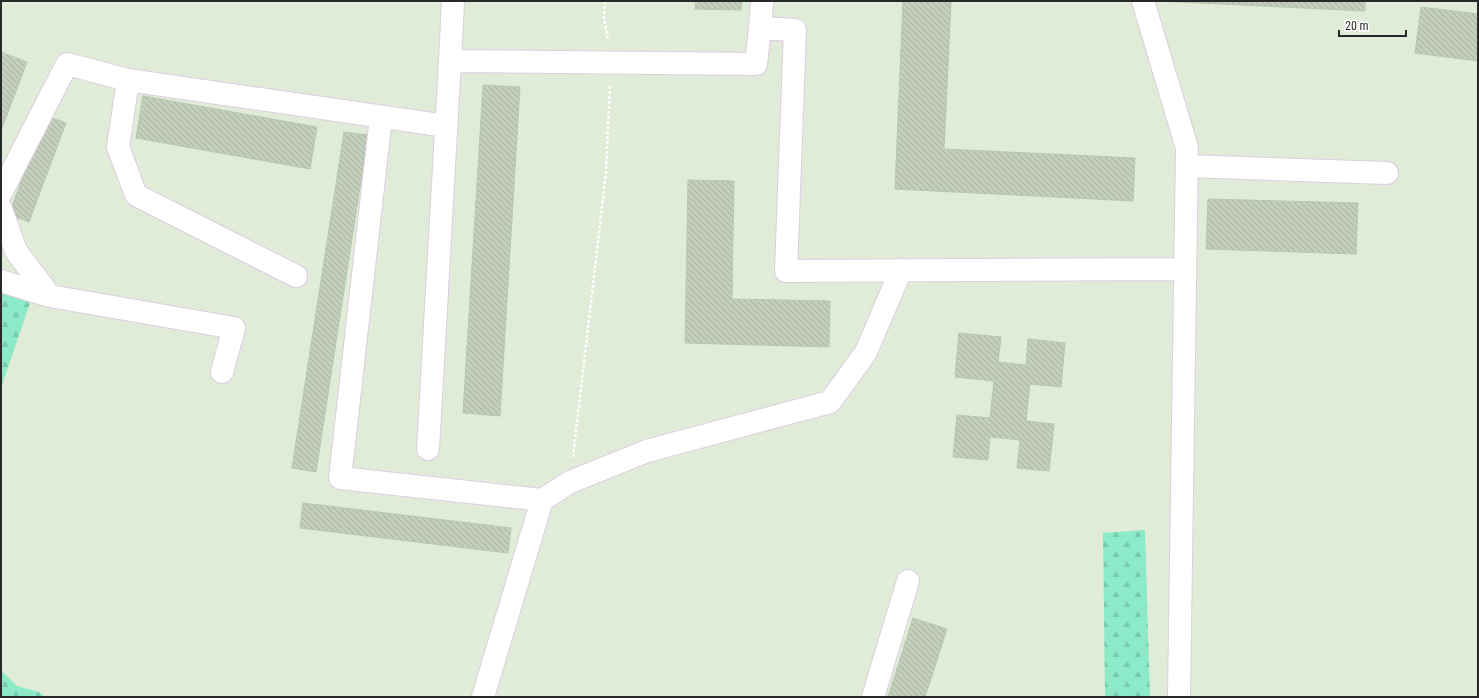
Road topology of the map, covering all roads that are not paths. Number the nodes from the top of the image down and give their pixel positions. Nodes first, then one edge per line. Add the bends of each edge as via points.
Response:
1 (453, 1) edge
2 (762, 1) edge
3 (1143, 1) edge
4 (760, 28) junction
5 (450, 60) junction
6 (128, 80) junction
7 (381, 117) junction
8 (446, 126) junction
9 (1186, 166) junction
10 (1387, 173) dead end
11 (1, 194) edge
12 (1, 209) edge
13 (1185, 269) junction
14 (901, 270) junction
15 (296, 276) dead end
16 (1, 281) edge
17 (50, 296) junction
18 (222, 372) dead end
19 (428, 449) dead end
20 (542, 500) junction
21 (908, 582) dead end
22 (483, 697) edge
23 (873, 697) edge
24 (1179, 697) edge

1 - 5 lane
2 - 4 lane
3 - 9 lane via 1187,148
4 - 5 lane via 756,64
4 - 14 lane via 795,30 786,271
5 - 8 lane
6 - 7 lane
6 - 11 lane via 67,64
6 - 15 lane via 118,147 136,195
7 - 8 lane
7 - 20 lane via 340,478
8 - 19 lane
9 - 10 lane
9 - 13 lane
12 - 17 lane via 16,252
13 - 14 lane
13 - 24 lane
14 - 20 lane via 866,352 830,402 647,451 570,482
16 - 17 lane
17 - 18 lane via 234,328
20 - 22 lane
21 - 23 lane

